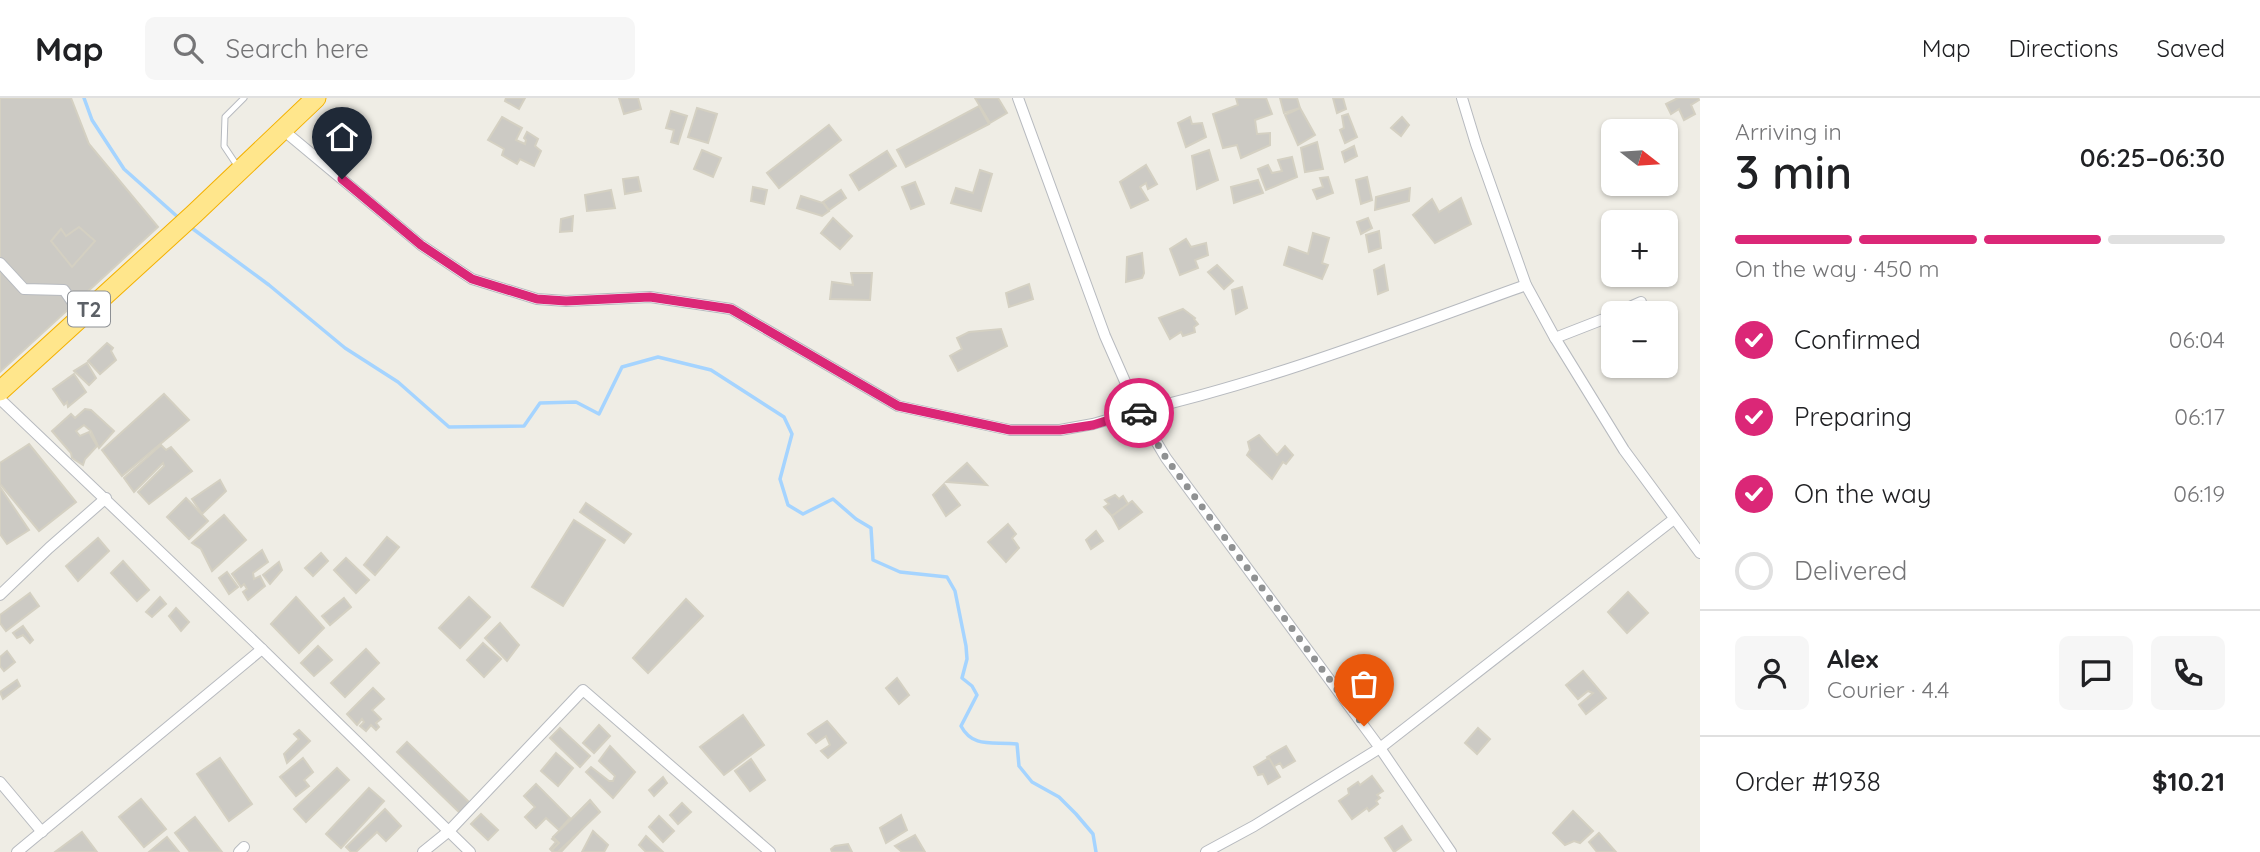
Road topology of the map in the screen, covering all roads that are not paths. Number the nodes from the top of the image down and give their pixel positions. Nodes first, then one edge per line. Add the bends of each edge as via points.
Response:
1 (244, 98) edge
2 (316, 98) edge
3 (1018, 98) edge
4 (1462, 98) edge
5 (284, 130) junction
6 (240, 170) junction
7 (0, 263) edge
8 (1526, 285) junction
9 (82, 316) junction
10 (1601, 320) edge
11 (1555, 338) junction
12 (0, 391) edge
13 (0, 398) edge
14 (1138, 411) junction
15 (106, 498) junction
16 (1674, 519) junction
17 (1700, 554) edge
18 (0, 596) edge
19 (262, 649) junction
20 (1380, 748) junction
21 (0, 782) edge
22 (449, 831) junction
23 (42, 832) junction
24 (17, 852) edge
25 (423, 852) edge
26 (470, 852) edge
27 (770, 852) edge
28 (1206, 852) edge
29 (1451, 852) edge

1 - 6 lane via 225,117 225,146
2 - 5 highway, T2
3 - 14 street via 1105,336
4 - 8 street
5 - 6 highway, T2
5 - 14 street via 421,245 472,279 537,299 650,297 731,309 898,406 1010,430 1060,430
6 - 9 highway, T2
7 - 9 street via 24,289 64,290
8 - 11 street
8 - 14 street via 1362,344
9 - 12 highway, T2
10 - 11 street
11 - 16 street via 1624,450
13 - 15 street
14 - 20 street via 1166,458
15 - 18 street
15 - 19 street
16 - 17 street
16 - 20 street
19 - 22 street
19 - 23 street
20 - 28 street
20 - 29 street
21 - 23 street
22 - 25 street
22 - 26 street
22 - 27 street via 583,690
23 - 24 street

